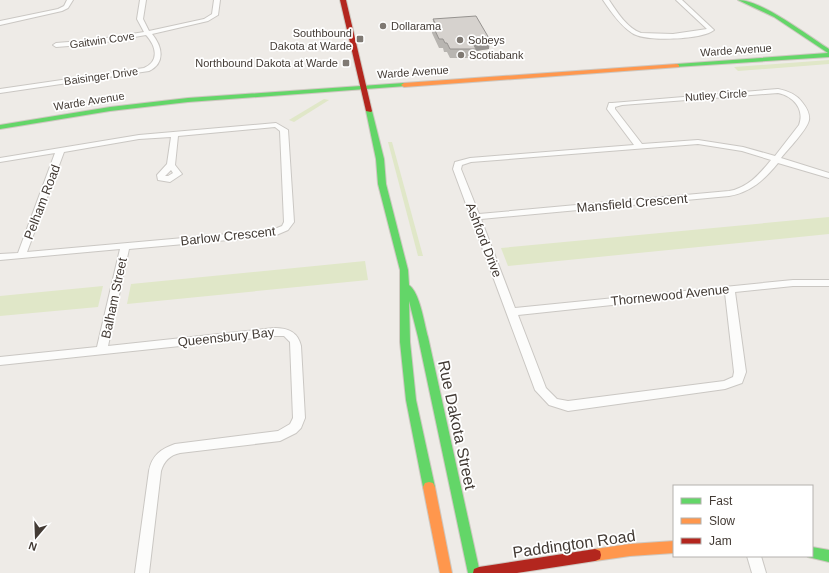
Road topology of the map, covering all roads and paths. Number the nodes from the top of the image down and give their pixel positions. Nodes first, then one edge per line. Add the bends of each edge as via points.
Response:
1 (70, 0) edge
2 (143, 0) edge
3 (217, 0) edge
4 (338, 0) edge
5 (343, 0) edge
6 (606, 0) edge
7 (679, 0) edge
8 (741, 0) edge
9 (0, 23) edge
10 (149, 32) junction
11 (56, 45) dead end
12 (829, 52) edge
13 (829, 55) edge
14 (356, 81) junction
15 (394, 85) junction
16 (327, 90) junction
17 (0, 91) edge
18 (352, 97) dead end
19 (366, 104) junction
20 (0, 127) edge
21 (175, 132) junction
22 (639, 146) junction
23 (61, 149) junction
24 (775, 159) junction
25 (0, 160) edge
26 (171, 165) dead end
27 (829, 176) edge
28 (382, 177) junction
29 (475, 217) junction
30 (125, 246) junction
31 (21, 256) junction
32 (0, 258) edge
33 (829, 283) edge
34 (405, 284) junction
35 (730, 289) junction
36 (511, 312) junction
37 (102, 350) junction
38 (0, 361) edge
39 (673, 547) edge
40 (813, 553) edge
41 (829, 556) edge
42 (754, 557) edge
43 (560, 560) junction
44 (142, 573) edge
45 (446, 573) edge
46 (474, 573) edge
47 (479, 573) edge
48 (530, 573) edge
49 (760, 573) edge

1 - 9 street via 66,7 60,10
2 - 10 street, Baisinger Drive via 140,18
3 - 10 street, Gaitwin Cove via 215,15 211,18
4 - 14 main road, Rue Dakota Street
5 - 14 main road, Rue Dakota Street
6 - 7 street via 638,34 649,36 706,33 711,30
8 - 12 main road via 761,7 780,18
10 - 11 street, Gaitwin Cove via 76,45
10 - 17 street, Baisinger Drive via 156,42 158,53 155,64 148,69
13 - 15 main road, Warde Avenue
14 - 15 main road, Warde Avenue
14 - 15 main road via 373,80
14 - 16 main road, Warde Avenue
14 - 19 main road, Rue Dakota Street
14 - 28 main road, Rue Dakota Street via 362,122 375,164
15 - 19 main road via 377,93
16 - 18 main road
16 - 20 main road, Warde Avenue via 148,104
19 - 28 main road, Rue Dakota Street
21 - 23 street, Barlow Crescent
21 - 26 street
21 - 30 street, Barlow Crescent via 270,125 282,127 288,224 274,233
22 - 24 street, Ashford Drive via 713,143
22 - 24 street, Nutley Circle via 611,109 612,105 622,102 784,91 798,101 805,113 805,122
22 - 29 street, Ashford Drive via 460,162 457,169
23 - 25 street, Barlow Crescent
23 - 31 street, Pelham Road
24 - 27 street, Ashford Drive
24 - 29 street, Mansfield Crescent via 754,183 742,190 724,195
28 - 34 main road, Rue Dakota Street
29 - 36 street, Ashford Drive
30 - 31 street, Barlow Crescent
30 - 37 street, Balham Street
31 - 32 street, Barlow Crescent
33 - 35 street, Thornewood Avenue via 793,283
34 - 45 main road, Rue Dakota Street via 405,342 411,400
34 - 46 main road, Rue Dakota Street via 415,304 423,337
35 - 36 street, Thornewood Avenue
35 - 36 street, Ashford Drive via 740,372 738,380 725,385 568,406 553,402 540,390
37 - 38 street, Queensbury Bay
37 - 44 street, Queensbury Bay via 280,332 292,335 296,346 299,418 292,431 272,437 172,449 157,463
39 - 43 main road, Paddington Road
40 - 41 main road
42 - 49 street
43 - 47 main road, Paddington Road
43 - 48 main road

